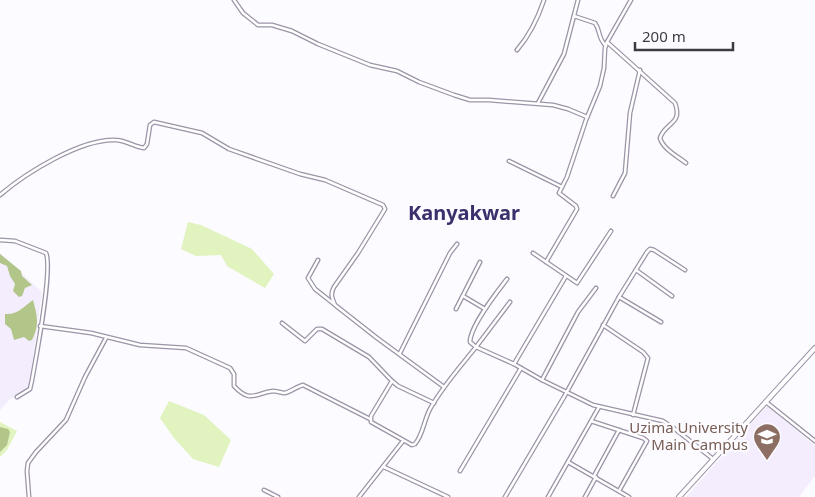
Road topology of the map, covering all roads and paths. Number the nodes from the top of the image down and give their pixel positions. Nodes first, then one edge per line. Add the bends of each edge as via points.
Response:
1 (234, 0) edge
2 (544, 0) edge
3 (578, 0) edge
4 (631, 0) edge
5 (574, 16) junction
6 (607, 42) junction
7 (606, 46) junction
8 (517, 50) dead end
9 (640, 70) junction
10 (538, 103) junction
11 (587, 117) junction
12 (509, 161) dead end
13 (686, 163) dead end
14 (562, 186) junction
15 (0, 195) edge
16 (613, 196) dead end
17 (611, 231) dead end
18 (0, 240) edge
19 (457, 244) dead end
20 (533, 254) dead end
21 (318, 260) dead end
22 (480, 262) dead end
23 (546, 262) junction
24 (636, 270) junction
25 (685, 270) dead end
26 (566, 276) junction
27 (507, 278) dead end
28 (596, 288) dead end
29 (463, 296) junction
30 (672, 296) dead end
31 (619, 297) junction
32 (510, 302) dead end
33 (335, 305) junction
34 (456, 309) dead end
35 (485, 309) junction
36 (661, 322) dead end
37 (282, 323) dead end
38 (603, 325) junction
39 (40, 326) junction
40 (106, 338) junction
41 (476, 347) junction
42 (815, 348) edge
43 (400, 354) junction
44 (514, 364) junction
45 (521, 368) junction
46 (542, 380) junction
47 (392, 381) junction
48 (444, 387) junction
49 (567, 392) junction
50 (16, 397) dead end
51 (766, 402) junction
52 (434, 403) junction
53 (599, 407) junction
54 (633, 414) junction
55 (370, 419) junction
56 (591, 421) junction
57 (619, 430) junction
58 (403, 440) junction
59 (815, 441) edge
60 (713, 459) junction
61 (568, 462) junction
62 (384, 466) junction
63 (460, 471) dead end
64 (595, 477) junction
65 (264, 490) dead end
66 (619, 491) junction
67 (624, 493) junction
68 (29, 497) edge
69 (278, 497) edge
70 (359, 497) edge
71 (447, 497) edge
72 (505, 497) edge
73 (548, 497) edge
74 (585, 497) edge
75 (622, 497) edge
76 (629, 497) edge
77 (679, 497) edge

1 - 10 street via 243,13 258,25 292,31 370,66 397,71 454,95 470,100
2 - 8 street via 537,20
3 - 5 street
4 - 6 street
5 - 7 street via 595,23 599,38
5 - 10 street via 564,54
6 - 7 street
6 - 9 street
7 - 11 street via 603,76
9 - 13 street via 674,103 677,118 660,138 661,143
9 - 16 street via 630,112 625,173
10 - 11 street
11 - 14 street
12 - 14 street
14 - 23 street via 560,194 577,209
15 - 33 street via 30,173 78,148 120,140 144,148 152,122 202,133 229,149 325,180 385,206 374,230 332,291
17 - 26 street via 578,283
18 - 39 street via 15,241 47,254
19 - 43 street
20 - 23 street
21 - 33 street via 308,278 315,289
22 - 29 street
23 - 26 street
24 - 25 street via 652,249
24 - 30 street
24 - 31 street
26 - 44 street
27 - 35 street
28 - 46 street via 578,312
29 - 34 street
29 - 35 street
31 - 36 street
31 - 38 street
32 - 41 street
33 - 43 street
35 - 41 street via 470,338
37 - 47 street via 305,341 317,329 322,329 369,357
38 - 49 street
38 - 54 street via 648,358
39 - 40 street
39 - 50 street via 30,388
40 - 55 street via 140,345 186,348 230,368 234,374 234,386 245,395 256,397 273,391 285,393 303,385
40 - 68 street via 66,420 28,463
41 - 44 street
41 - 48 street
42 - 51 main road
43 - 48 street
44 - 45 street
45 - 46 street
45 - 63 street
46 - 49 street
47 - 52 street
47 - 55 street
48 - 52 street
49 - 53 street
49 - 72 street
51 - 59 street
51 - 60 main road
52 - 58 street via 416,442 412,445
53 - 54 street
53 - 56 street
54 - 60 street via 668,424
55 - 58 street
56 - 57 street
56 - 61 street
57 - 64 street
57 - 66 street via 646,441
58 - 62 street
60 - 77 main road
61 - 64 street
61 - 73 street
62 - 70 street
62 - 71 street
64 - 66 street
64 - 74 street
65 - 69 street
66 - 67 street
67 - 75 street
67 - 76 street

